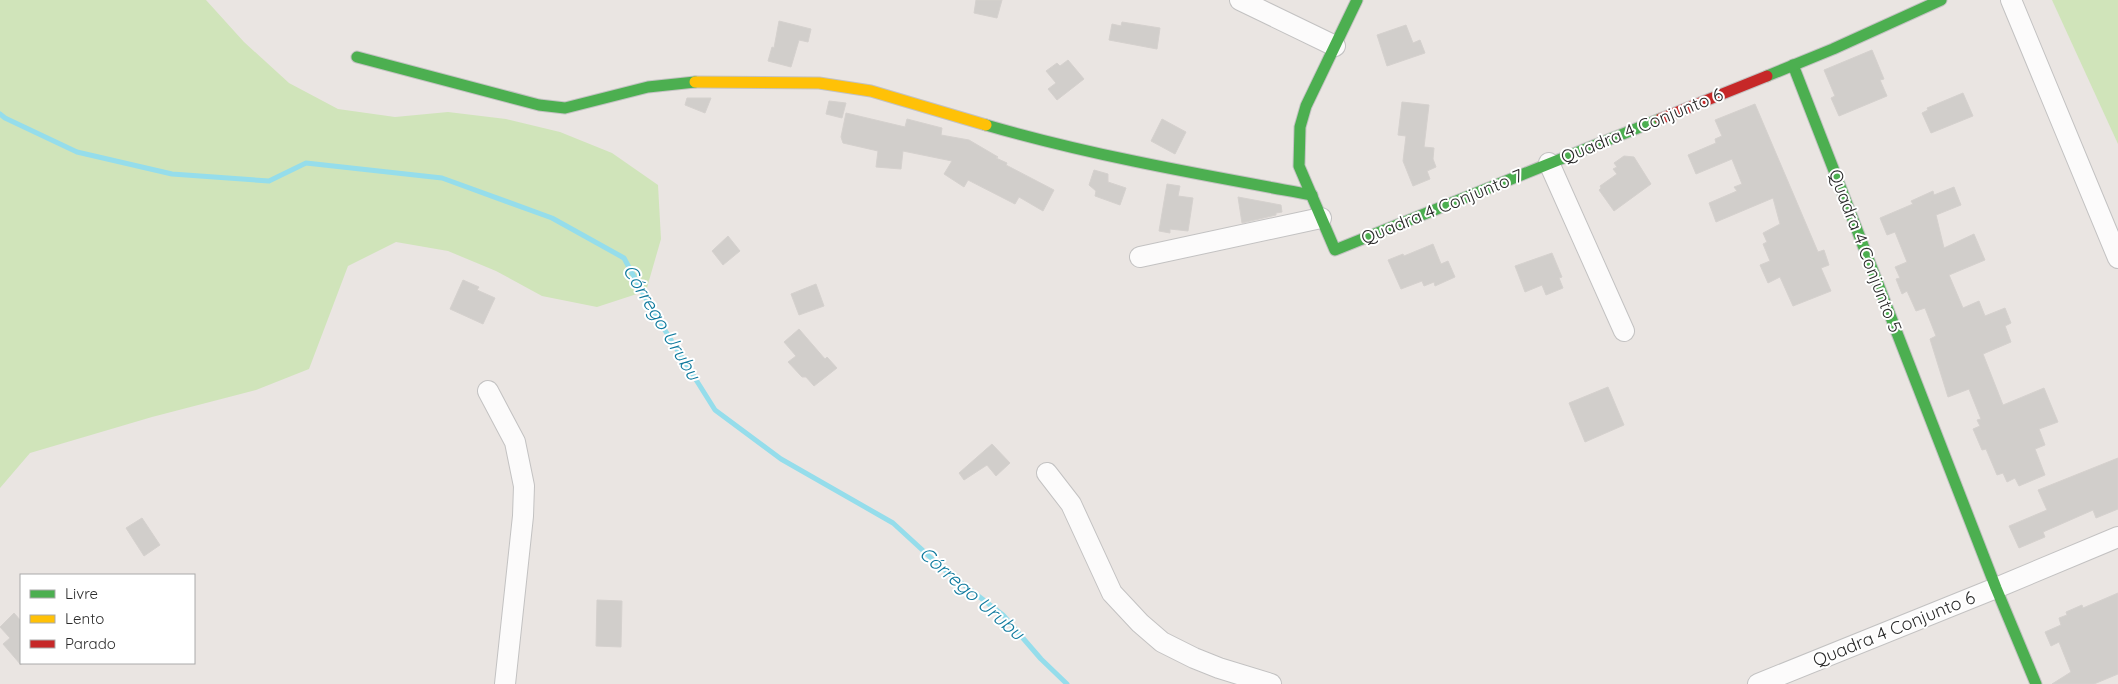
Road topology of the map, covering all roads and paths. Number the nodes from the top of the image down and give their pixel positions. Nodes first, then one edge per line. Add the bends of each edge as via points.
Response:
1 (1240, 0) edge
2 (1357, 0) edge
3 (1941, 0) edge
4 (2011, 0) edge
5 (1335, 46) junction
6 (357, 57) dead end
7 (1793, 65) junction
8 (1549, 164) junction
9 (1312, 195) junction
10 (1321, 218) junction
11 (1140, 257) dead end
12 (2118, 258) edge
13 (1624, 331) dead end
14 (488, 391) dead end
15 (1047, 473) dead end
16 (2118, 536) edge
17 (1996, 588) junction
18 (1767, 682) edge
19 (505, 684) edge
20 (1271, 684) edge
21 (2036, 684) edge

1 - 5 street
2 - 5 street
3 - 7 street
4 - 12 street
5 - 9 street via 1306,106 1300,127 1299,166
6 - 9 street via 539,105 564,108 648,86 692,82 819,82 871,91 1028,137 1134,162
7 - 8 street, Quadra 4 Conjunto 6
7 - 17 street, Quadra 4 Conjunto 5
8 - 10 street, Quadra 4 Conjunto 7 via 1335,250
8 - 13 street, Quadra 4 Conjunto 6
9 - 10 street
10 - 11 street
14 - 19 street via 515,442 524,486
15 - 20 street via 1071,504 1112,593 1140,622 1162,642 1194,658
16 - 17 street
17 - 18 street, Quadra 4 Conjunto 6
17 - 21 street, Quadra 4 Conjunto 5

